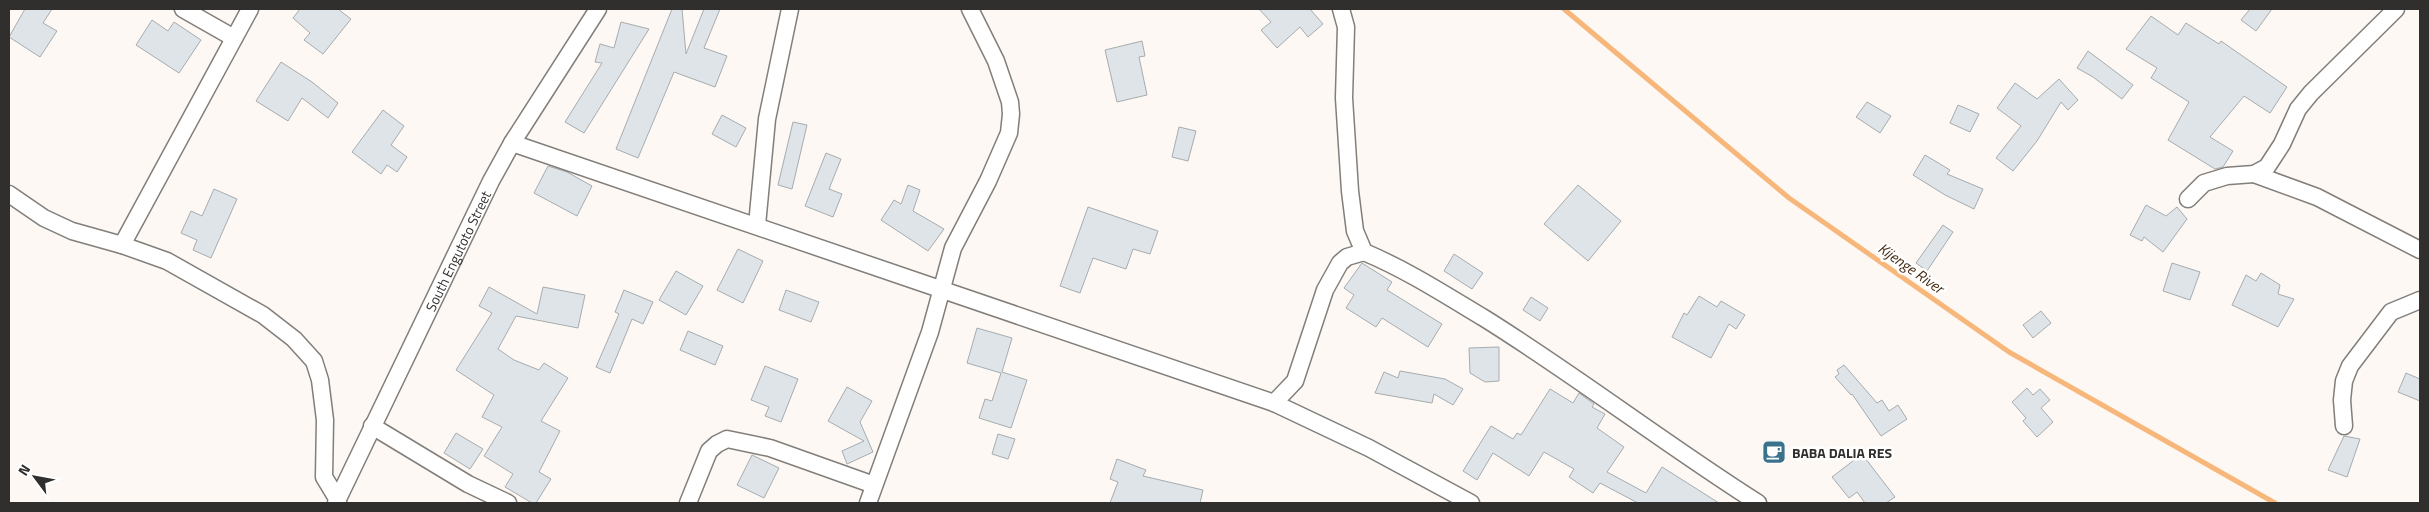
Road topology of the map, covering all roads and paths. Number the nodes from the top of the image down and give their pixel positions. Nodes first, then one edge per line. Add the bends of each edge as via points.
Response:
1 (183, 9) edge
2 (250, 9) edge
3 (598, 9) edge
4 (790, 9) edge
5 (970, 9) edge
6 (1342, 9) edge
7 (2396, 9) edge
8 (234, 38) junction
9 (512, 143) junction
10 (2254, 174) junction
11 (9, 194) edge
12 (2188, 199) dead end
13 (757, 226) junction
14 (122, 245) junction
15 (2420, 250) edge
16 (1364, 252) junction
17 (943, 292) junction
18 (2420, 300) edge
19 (1274, 403) junction
20 (372, 426) junction
21 (2344, 426) dead end
22 (874, 485) junction
23 (337, 502) edge
24 (508, 503) edge
25 (688, 503) edge
26 (868, 503) edge
27 (1471, 503) edge
28 (1758, 503) edge

1 - 8 street
2 - 8 street
3 - 9 street, South Engutoto Street
4 - 13 street via 767,119
5 - 17 street via 996,61 1010,102 1010,125 988,181 953,248
6 - 16 street via 1346,28 1344,98 1350,191 1355,230
7 - 10 street via 2311,93 2298,109 2275,156 2267,167
8 - 14 street
9 - 13 street
9 - 20 street, South Engutoto Street
10 - 12 street via 2227,176 2204,183
10 - 15 street via 2317,196
11 - 14 street via 72,232
13 - 17 street
14 - 23 street via 167,261 263,315 310,355 324,397 324,477
16 - 19 street via 1347,256 1340,263 1325,290 1295,381
16 - 28 street via 1418,278 1497,327
17 - 19 street
17 - 22 street
18 - 21 street via 2392,312 2350,366 2342,400
19 - 27 street via 1369,448
20 - 23 street, South Engutoto Street
20 - 24 street via 468,484
22 - 25 street via 770,448 726,440 709,451
22 - 26 street

